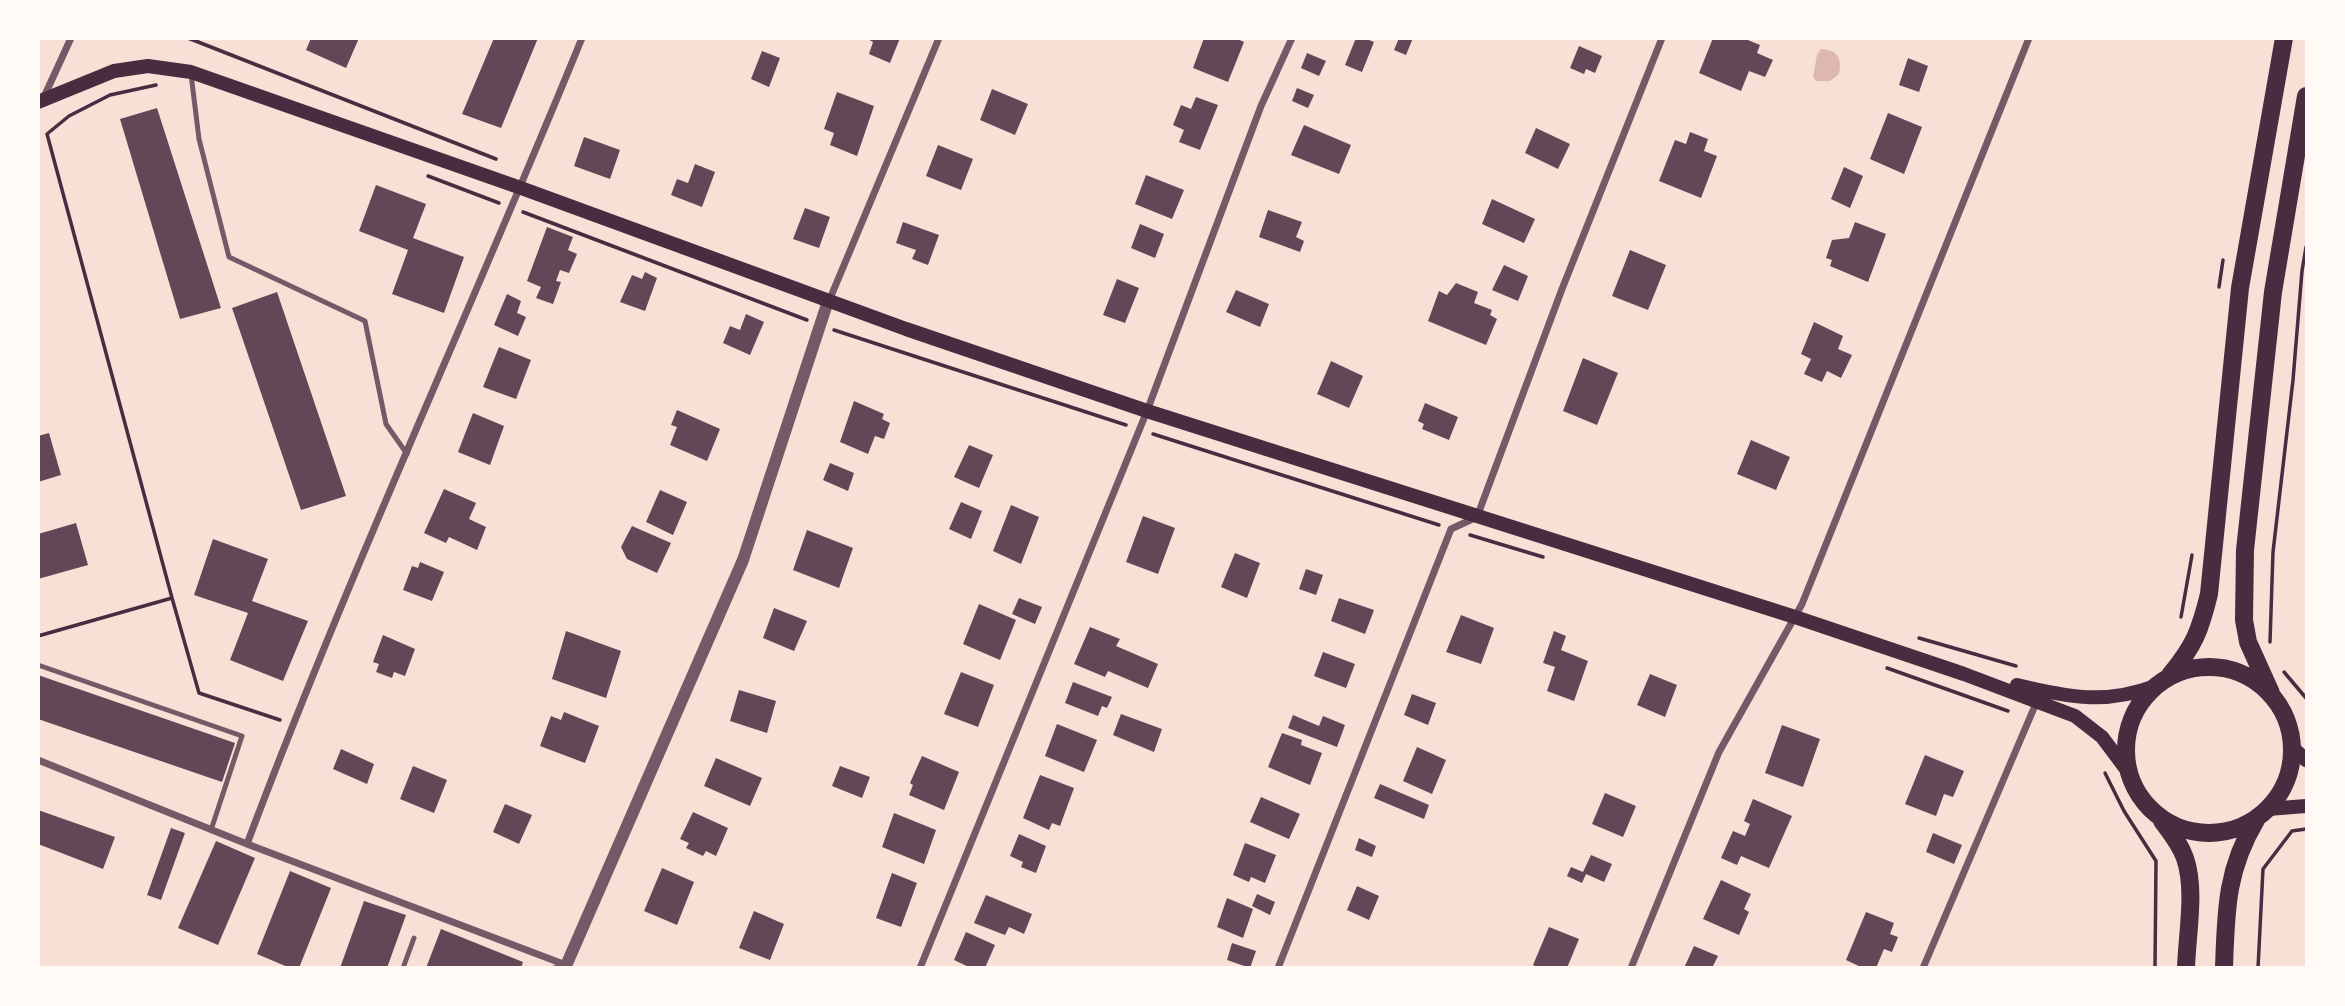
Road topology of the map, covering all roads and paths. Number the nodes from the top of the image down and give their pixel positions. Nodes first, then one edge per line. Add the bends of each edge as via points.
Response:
1 (71, 38) edge
2 (188, 38) edge
3 (582, 38) edge
4 (939, 38) edge
5 (1292, 38) edge
6 (1662, 38) edge
7 (2029, 38) edge
8 (2284, 38) edge
9 (191, 72) junction
10 (160, 85) dead end
11 (2306, 96) edge
12 (40, 103) edge
13 (528, 171) junction
14 (424, 174) dead end
15 (521, 188) junction
16 (512, 208) junction
17 (2306, 247) edge
18 (2224, 254) dead end
19 (2218, 294) dead end
20 (828, 301) junction
21 (821, 326) junction
22 (1147, 411) junction
23 (1139, 429) junction
24 (407, 454) junction
25 (1477, 517) junction
26 (1451, 529) junction
27 (2193, 546) dead end
28 (1555, 561) dead end
29 (172, 598) junction
30 (1795, 617) junction
31 (2180, 622) dead end
32 (38, 636) edge
33 (1917, 638) dead end
34 (2270, 645) dead end
35 (1875, 664) dead end
36 (38, 665) edge
37 (2018, 667) dead end
38 (2279, 668) dead end
39 (1964, 674) junction
40 (2170, 675) junction
41 (2155, 686) junction
42 (2271, 694) junction
43 (2306, 698) edge
44 (2037, 701) junction
45 (2029, 719) junction
46 (292, 724) junction
47 (2292, 747) junction
48 (38, 760) edge
49 (2306, 760) edge
50 (2104, 770) dead end
51 (2129, 773) junction
52 (2306, 806) edge
53 (2262, 813) junction
54 (2158, 816) junction
55 (2306, 829) edge
56 (211, 830) junction
57 (247, 844) junction
58 (414, 938) dead end
59 (562, 967) edge
60 (403, 968) edge
61 (920, 968) edge
62 (1278, 968) edge
63 (1631, 968) edge
64 (1923, 968) edge
65 (2155, 968) edge
66 (2186, 968) edge
67 (2224, 968) edge
68 (2258, 968) edge

1 - 12 street
2 - 13 path
3 - 13 street
4 - 20 street
5 - 22 street via 1261,106
6 - 25 street
7 - 30 street
8 - 40 main road via 2241,288 2209,594 2201,629
9 - 12 main road via 148,66 114,71
9 - 15 main road
9 - 24 lane via 199,139 229,257 365,321 386,424
10 - 29 path via 110,95 69,116 47,134
11 - 42 main road via 2273,292 2245,550 2244,620 2248,642
13 - 15 street
14 - 16 path
15 - 16 street
15 - 20 main road
16 - 21 path
16 - 24 street
17 - 34 path via 2273,551
18 - 19 path
20 - 21 street
20 - 22 main road
21 - 23 path
21 - 59 street via 743,560
22 - 23 street
22 - 25 main road
23 - 26 path
23 - 61 street
24 - 46 street
25 - 26 street
25 - 30 main road
26 - 28 path
26 - 62 street
27 - 31 path
29 - 32 path
29 - 46 path via 199,693
30 - 39 main road
30 - 63 street via 1718,752
33 - 37 path
35 - 45 path
36 - 56 lane via 242,736
38 - 43 path
39 - 41 main road via 2096,699 2131,695
39 - 44 main road
40 - 41 main road
40 - 42 main road via 2196,667 2224,667 2249,676
41 - 51 main road via 2141,700 2126,735
42 - 47 main road via 2286,719
44 - 45 street
44 - 51 main road via 2089,725
45 - 64 street
46 - 57 street
47 - 49 main road
47 - 53 main road via 2282,791
48 - 56 street
50 - 65 path via 2156,861
51 - 54 main road via 2135,790
52 - 53 main road
53 - 54 main road via 2230,831 2207,833 2185,830
53 - 67 main road via 2239,851 2229,887
54 - 66 main road via 2177,840 2190,882
55 - 68 path via 2292,831 2263,869
56 - 57 street
57 - 59 street
58 - 60 lane

